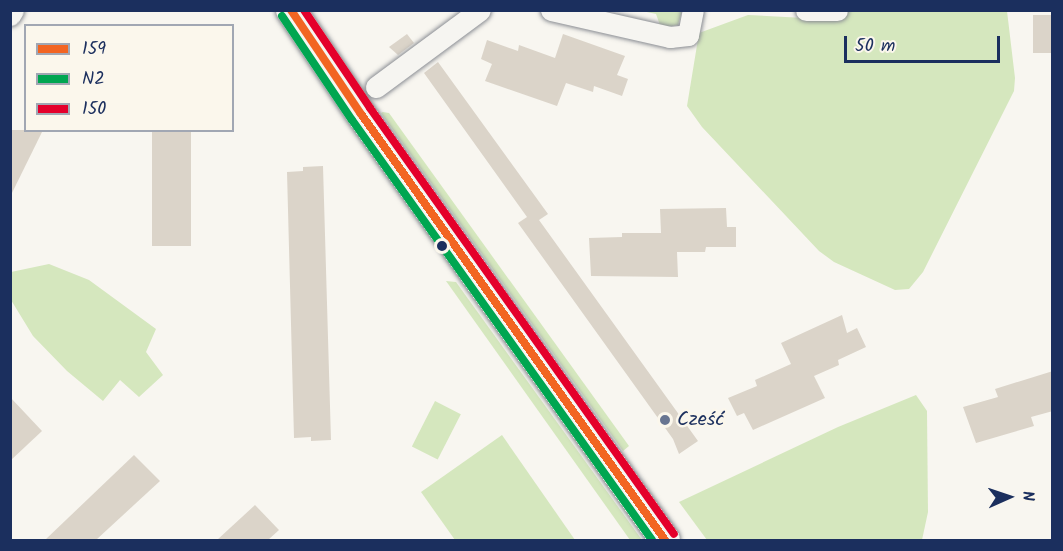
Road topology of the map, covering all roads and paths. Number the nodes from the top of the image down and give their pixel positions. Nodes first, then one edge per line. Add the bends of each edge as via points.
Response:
1 (13, 10) edge
2 (291, 10) edge
3 (480, 10) edge
4 (551, 10) edge
5 (693, 10) edge
6 (806, 10) edge
7 (837, 10) edge
8 (10, 15) edge
9 (375, 87) dead end
10 (665, 540) edge

1 - 8 street
2 - 10 street
3 - 9 street
4 - 5 street via 670,37 688,36
6 - 7 street

